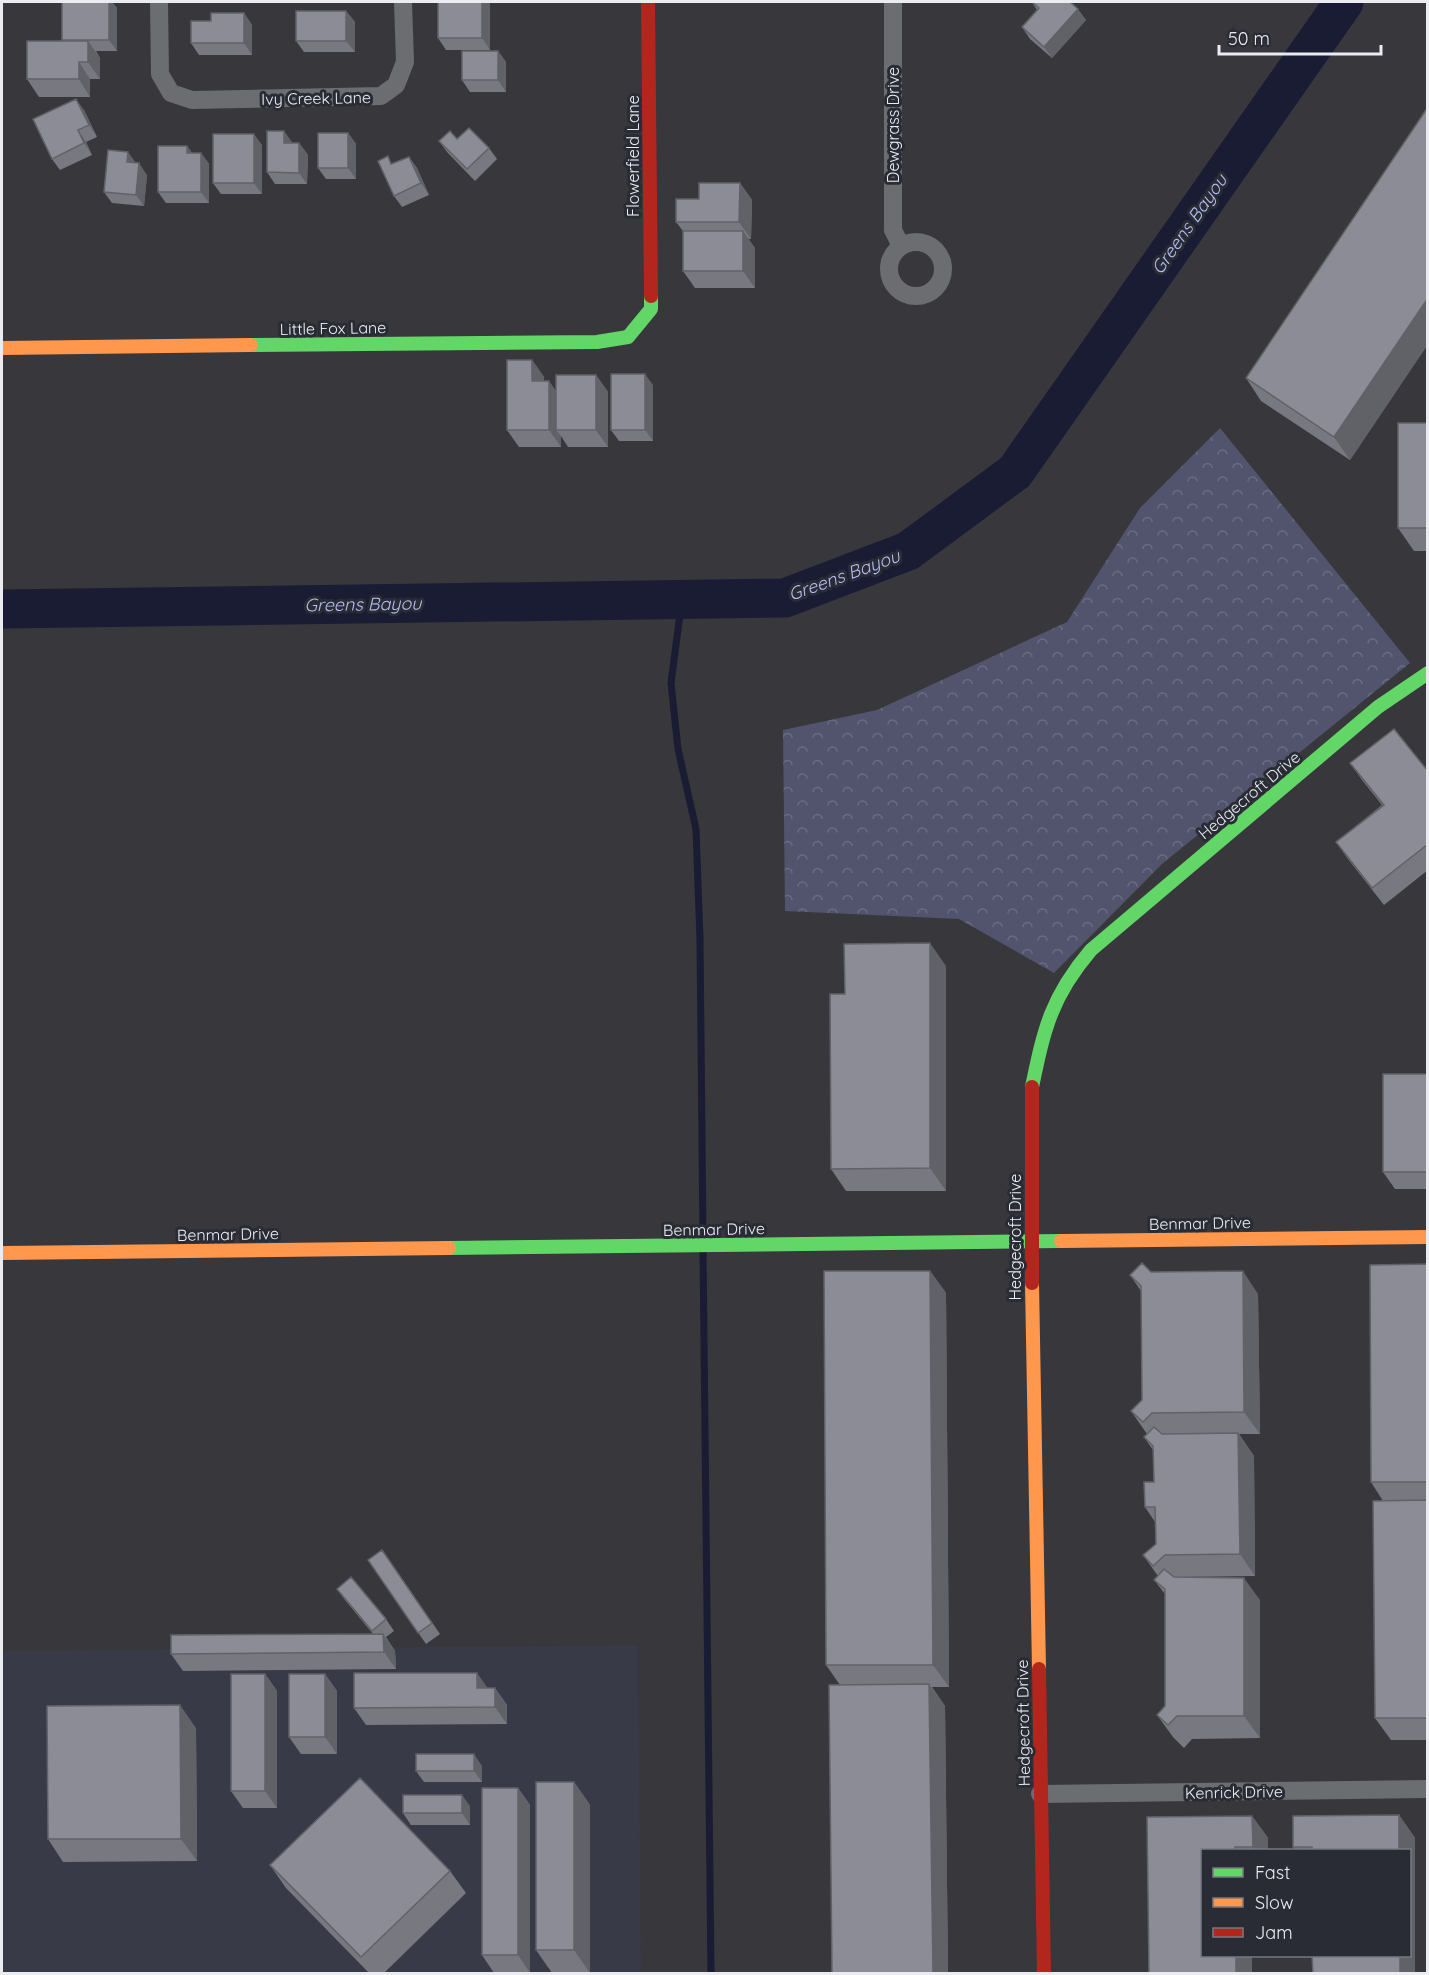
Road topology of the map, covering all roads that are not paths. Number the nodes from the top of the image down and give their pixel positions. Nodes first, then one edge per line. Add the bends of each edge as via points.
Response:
1 (159, 2) edge
2 (404, 2) edge
3 (648, 2) edge
4 (893, 2) edge
5 (901, 246) dead end
6 (651, 309) joint
7 (2, 348) edge
8 (1428, 673) edge
9 (1428, 1237) edge
10 (1031, 1241) junction
11 (2, 1253) edge
12 (1428, 1789) edge
13 (1041, 1794) junction
14 (1044, 1974) edge

1 - 2 street, Ivy Creek Lane via 160,74 171,93 192,100 381,96 396,85 405,62
3 - 6 street, Flowerfield Lane
4 - 5 street, Dewgrass Drive via 893,230
6 - 7 street, Little Fox Lane via 628,337 597,342
8 - 10 street, Hedgecroft Drive via 1378,707 1091,950 1074,970 1047,1022 1032,1089
9 - 10 street, Benmar Drive
10 - 11 street, Benmar Drive
10 - 13 street, Hedgecroft Drive
12 - 13 street, Kenrick Drive
13 - 14 street, Hedgecroft Drive

